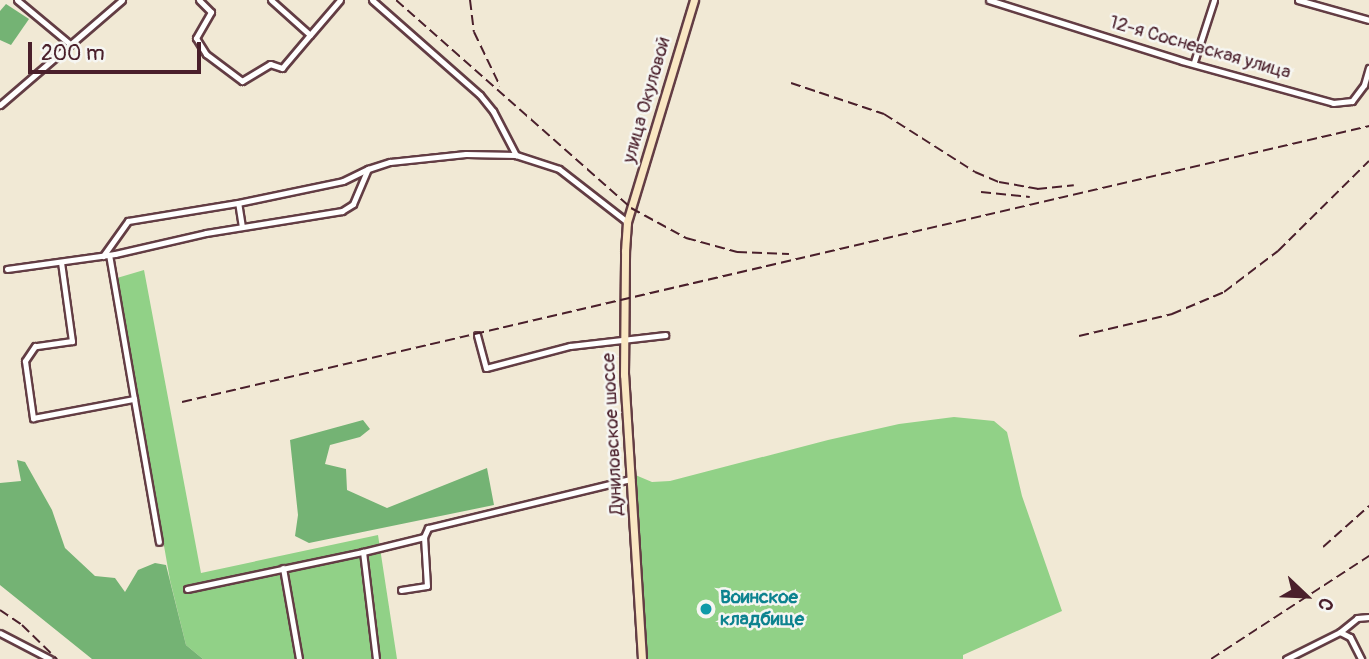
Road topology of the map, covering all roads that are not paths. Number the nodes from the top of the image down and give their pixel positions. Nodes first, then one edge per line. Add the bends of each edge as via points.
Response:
1 (17, 0) edge
2 (122, 0) edge
3 (199, 0) edge
4 (271, 0) edge
5 (341, 0) edge
6 (372, 0) edge
7 (694, 0) edge
8 (989, 0) edge
9 (1214, 0) edge
10 (1298, 0) edge
11 (1369, 20) edge
12 (310, 35) junction
13 (70, 44) junction
14 (1194, 62) junction
15 (1369, 68) edge
16 (0, 104) edge
17 (516, 155) junction
18 (368, 169) junction
19 (238, 203) junction
20 (631, 208) joint
21 (627, 222) junction
22 (242, 227) junction
23 (106, 255) junction
24 (61, 262) junction
25 (7, 269) dead end
26 (477, 335) dead end
27 (664, 335) dead end
28 (624, 341) junction
29 (134, 399) junction
30 (631, 480) junction
31 (424, 537) junction
32 (159, 542) dead end
33 (363, 552) junction
34 (283, 568) junction
35 (187, 589) dead end
36 (401, 590) dead end
37 (1369, 617) edge
38 (1340, 632) junction
39 (0, 633) edge
40 (50, 659) edge
41 (299, 659) edge
42 (376, 659) edge
43 (642, 659) edge
44 (1286, 659) edge
45 (1361, 659) edge

1 - 13 street
2 - 13 street
3 - 12 street via 211,12 196,38 206,54 242,82 270,64 282,68
4 - 12 street
5 - 12 street
6 - 17 street via 480,95 494,111
7 - 20 street, улица Окуловой
8 - 14 street, 12-я Сосневская улица
9 - 14 street
10 - 11 street
13 - 16 street
14 - 15 street, 12-я Сосневская улица via 1334,103 1352,102
17 - 18 street via 422,158
17 - 21 street via 559,169
18 - 19 street via 343,181
18 - 22 street via 353,204 342,211
19 - 22 street
19 - 23 street via 128,221
20 - 21 street, Дуниловское шоссе
21 - 28 street, Дуниловское шоссе
22 - 23 street
23 - 24 street
23 - 29 street
24 - 25 street
24 - 29 street via 72,341 34,346 25,361 33,418
26 - 28 street via 486,368 570,346
27 - 28 street
28 - 30 street, Дуниловское шоссе
29 - 32 street
30 - 31 street via 428,528
30 - 43 street, Дуниловское шоссе
31 - 33 street
31 - 36 street via 427,586
33 - 34 street
33 - 42 street
34 - 35 street
34 - 41 street
37 - 38 street via 1357,618
38 - 44 street
38 - 45 street via 1350,637
39 - 40 street

